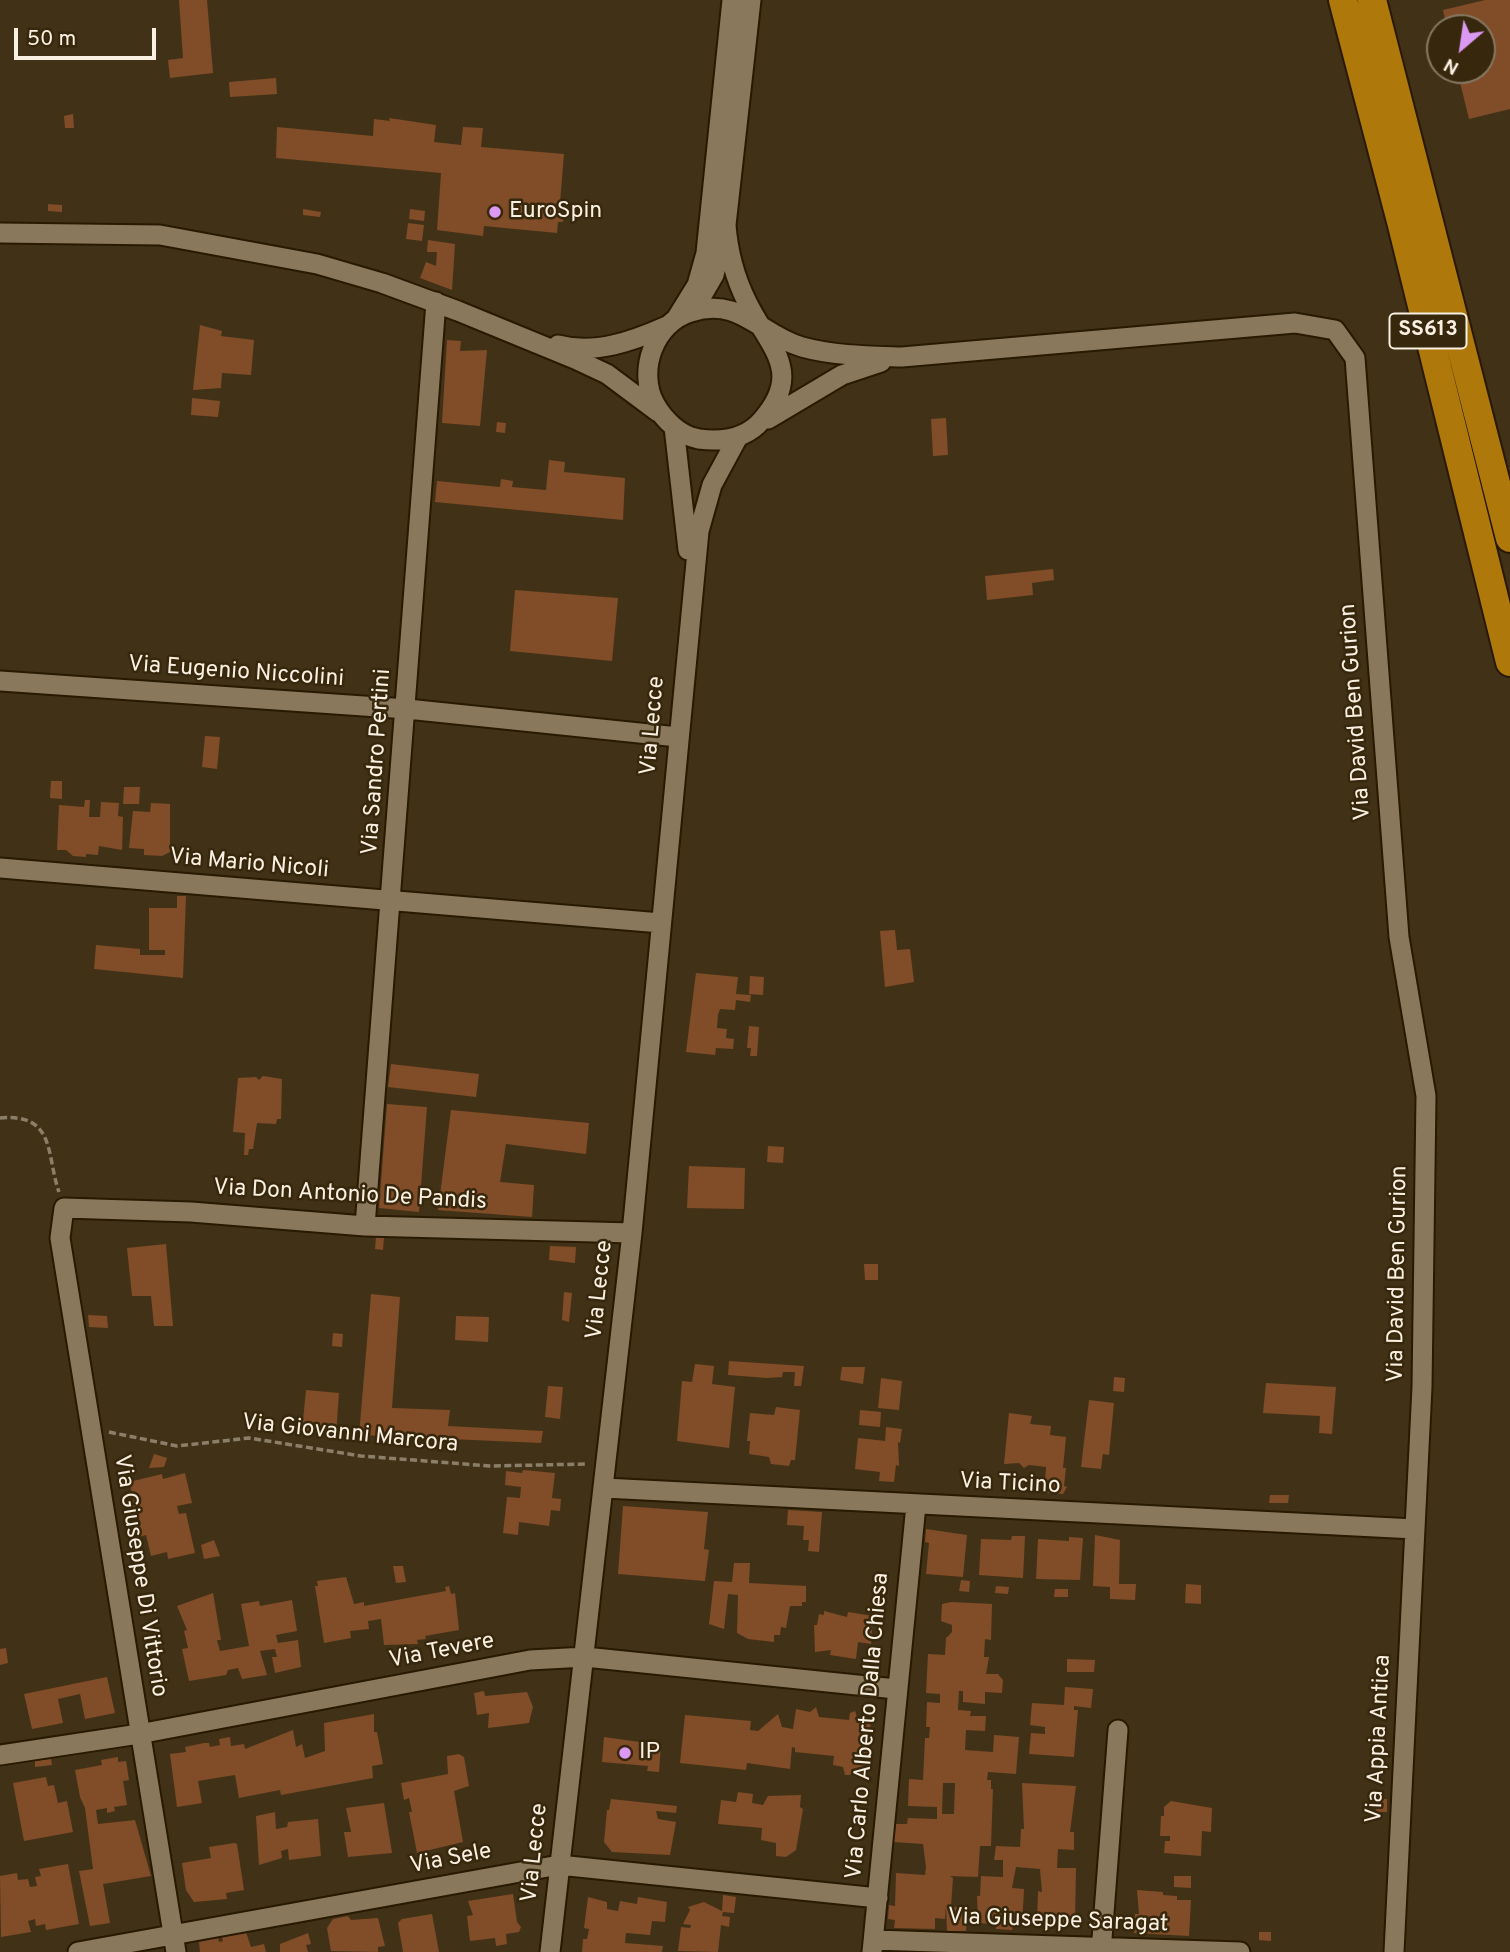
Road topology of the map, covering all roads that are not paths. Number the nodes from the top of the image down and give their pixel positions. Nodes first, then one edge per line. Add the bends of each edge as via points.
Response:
1 (732, 0) edge
2 (751, 0) edge
3 (1343, 0) edge
4 (1372, 0) edge
5 (726, 225) junction
6 (0, 233) edge
7 (436, 302) junction
8 (677, 319) junction
9 (764, 329) junction
10 (514, 334) junction
11 (902, 357) junction
12 (668, 421) junction
13 (758, 426) junction
14 (738, 437) junction
15 (1510, 538) edge
16 (688, 631) junction
17 (1510, 662) edge
18 (0, 681) edge
19 (407, 709) junction
20 (678, 737) junction
21 (0, 868) edge
22 (392, 902) junction
23 (661, 923) junction
24 (64, 1208) joint
25 (365, 1226) junction
26 (632, 1233) junction
27 (604, 1488) junction
28 (916, 1505) junction
29 (1415, 1529) junction
30 (585, 1657) junction
31 (897, 1689) junction
32 (1118, 1730) dead end
33 (139, 1734) junction
34 (0, 1755) edge
35 (559, 1865) junction
36 (878, 1898) junction
37 (175, 1944) edge
38 (873, 1946) edge
39 (1102, 1950) edge
40 (78, 1952) edge
41 (550, 1952) edge
42 (1240, 1952) edge
43 (1394, 1952) edge

1 - 8 street via 706,253 697,285
2 - 5 street
3 - 17 highway, SS613
4 - 15 highway, SS613
5 - 8 street via 706,292
5 - 9 street via 737,275
6 - 7 street via 160,235 226,245 317,264
7 - 10 street
7 - 19 street, Via Sandro Pertini
8 - 9 street via 708,307 728,309
8 - 10 street via 643,337 591,348 564,347
8 - 12 street via 656,341 649,359 652,398
9 - 11 street, Via David Ben Gurion via 782,340 830,353
9 - 13 street via 776,347 780,389
10 - 12 street via 607,374
11 - 13 street, Via David Ben Gurion via 842,375
11 - 29 street, Via David Ben Gurion via 1294,323 1335,330 1355,358 1399,937 1426,1096
12 - 14 street via 694,438
12 - 16 street, Via Lecce via 687,524
13 - 14 street
14 - 16 street, Via Lecce via 704,508
16 - 20 street, Via Lecce
18 - 19 street, Via Eugenio Niccolini
19 - 20 street, Via Eugenio Niccolini
19 - 22 street, Via Sandro Pertini
20 - 23 street, Via Lecce
21 - 22 street, Via Mario Nicoli
22 - 23 street, Via Mario Nicoli
22 - 25 street, Via Sandro Pertini
23 - 26 street, Via Lecce
24 - 25 street, Via Don Antonio De Pandis via 191,1212
24 - 33 street, Via Giuseppe Di Vittorio via 60,1238
25 - 26 street, Via Don Antonio De Pandis
26 - 27 street, Via Lecce
27 - 28 street, Via Ticino
27 - 30 street, Via Lecce
28 - 29 street, Via Ticino
28 - 31 street, Via Carlo Alberto Dalla Chiesa
29 - 43 street, Via Appia Antica
30 - 31 street, Via Tevere
30 - 33 street, Via Tevere via 530,1660
30 - 35 street, Via Lecce
31 - 36 street, Via Carlo Alberto Dalla Chiesa
32 - 39 street
33 - 34 street, Via Tevere
33 - 37 street, Via Giuseppe Di Vittorio
35 - 36 street, Via Sele
35 - 37 street, Via Sele
35 - 41 street, Via Lecce
36 - 38 street, Via Carlo Alberto Dalla Chiesa
37 - 40 street, Via Sele
38 - 39 street, Via Giuseppe Saragat
39 - 42 street, Via Giuseppe Saragat

